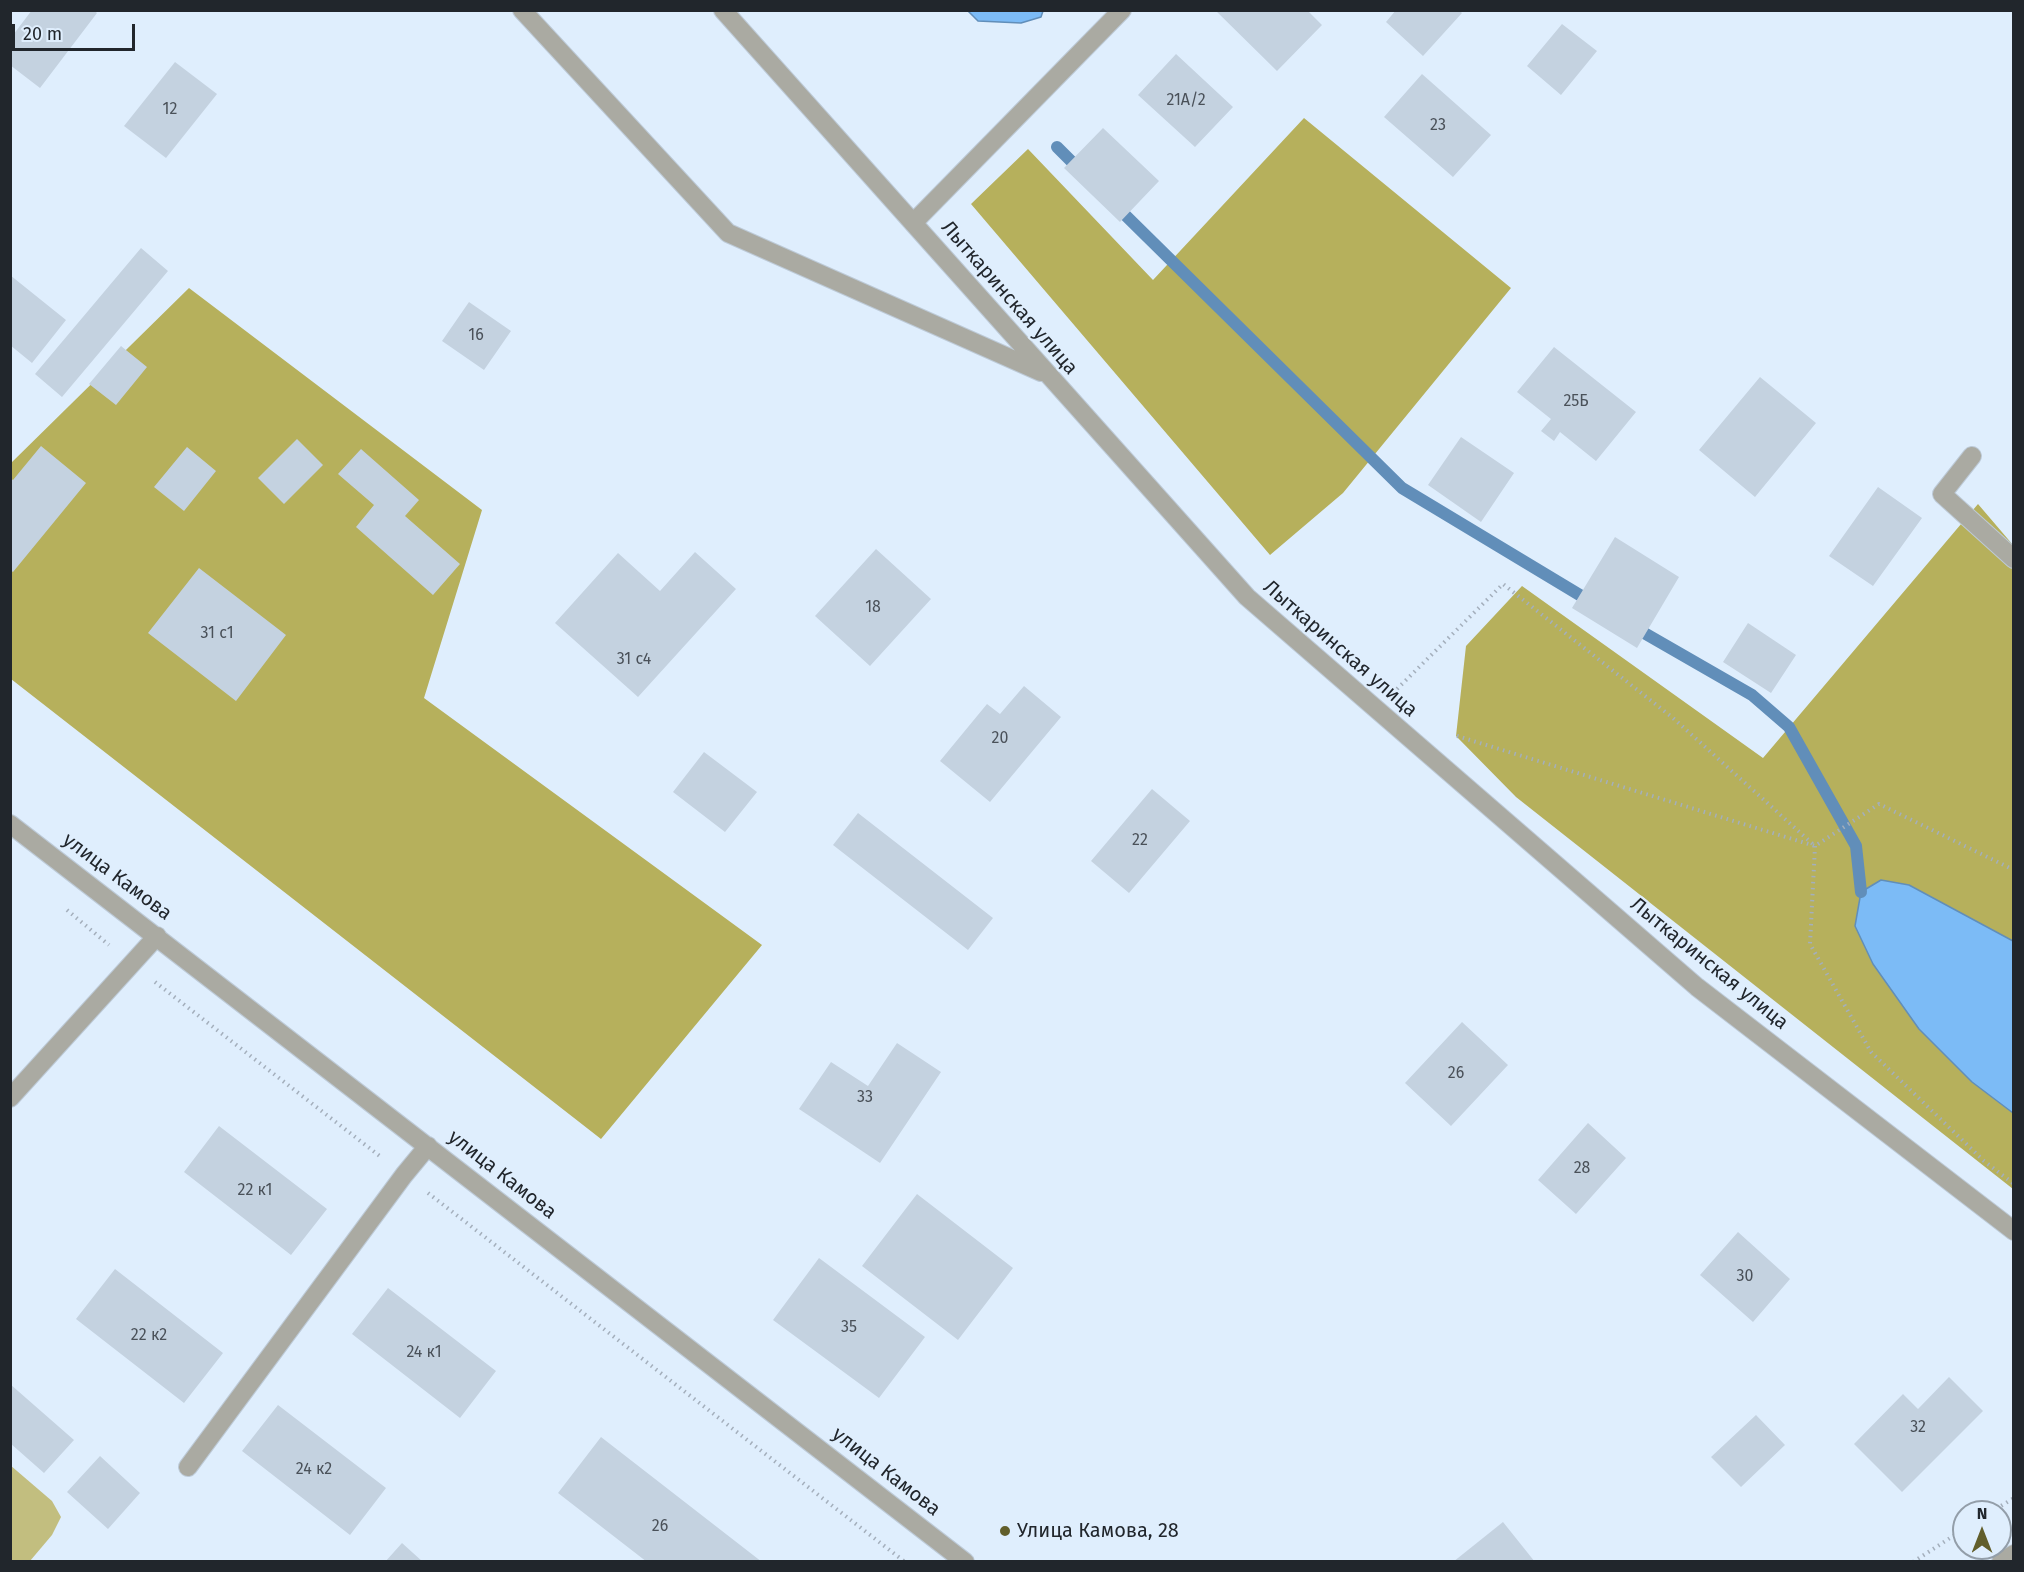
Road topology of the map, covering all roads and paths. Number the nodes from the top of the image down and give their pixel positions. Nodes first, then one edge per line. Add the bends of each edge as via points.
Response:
1 (522, 10) edge
2 (723, 10) edge
3 (1122, 10) edge
4 (913, 223) junction
5 (1047, 375) junction
6 (1972, 456) dead end
7 (2013, 559) edge
8 (1375, 710) junction
9 (1446, 732) dead end
10 (10, 824) edge
11 (1815, 846) junction
12 (2013, 870) edge
13 (62, 906) dead end
14 (157, 936) junction
15 (132, 964) junction
16 (10, 1098) edge
17 (428, 1146) junction
18 (404, 1174) junction
19 (2013, 1184) edge
20 (2013, 1232) edge
21 (188, 1467) dead end
22 (1952, 1537) edge
23 (2013, 1554) edge
24 (905, 1562) edge
25 (965, 1562) edge
26 (1913, 1562) edge
27 (2001, 1562) edge

1 - 5 street via 728,232
2 - 4 street, Лыткаринская улица
3 - 4 street
4 - 5 street, Лыткаринская улица
5 - 8 street, Лыткаринская улица via 1247,597
6 - 7 street via 1942,494
8 - 11 path via 1503,584 1672,718
8 - 20 street, Лыткаринская улица via 1697,987
9 - 11 path
10 - 14 street, улица Камова
11 - 12 path via 1879,804
11 - 19 path via 1810,944 1871,1052 1983,1161
13 - 15 path
14 - 15 street
14 - 17 street, улица Камова
15 - 16 street
15 - 18 path
17 - 18 street
17 - 25 street, улица Камова
18 - 21 street
18 - 24 path
22 - 26 path
23 - 27 street

